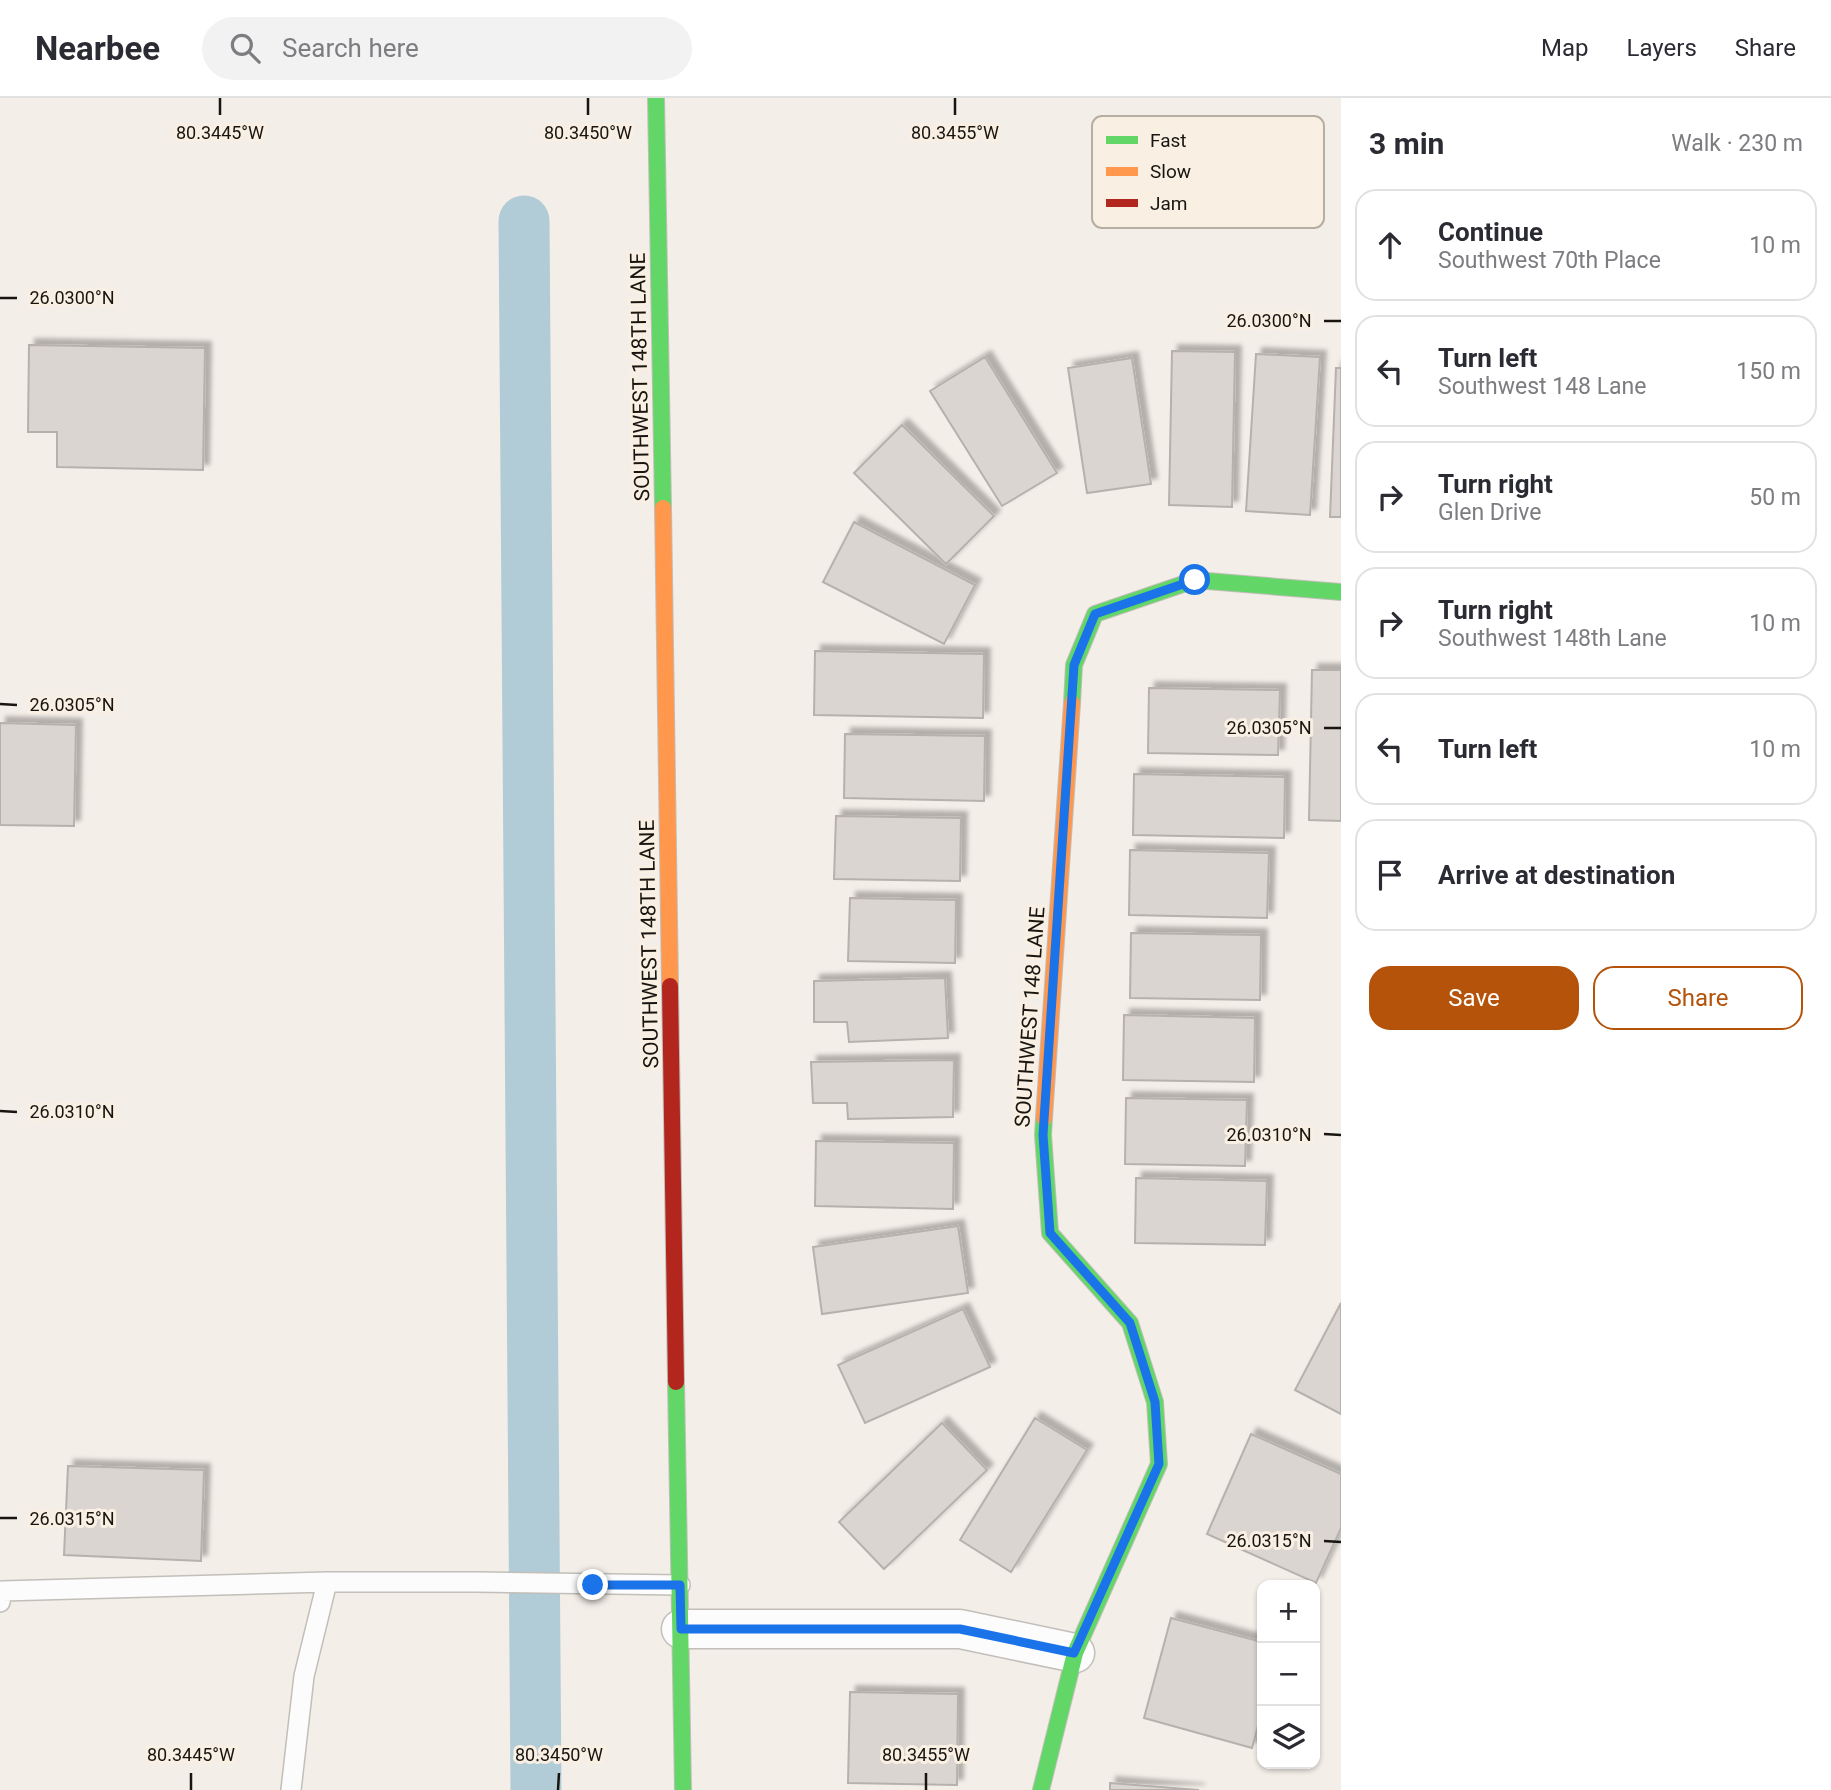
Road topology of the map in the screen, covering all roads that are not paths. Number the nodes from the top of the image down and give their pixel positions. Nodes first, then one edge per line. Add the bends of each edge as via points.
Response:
1 (656, 98) edge
2 (1341, 592) edge
3 (327, 1583) junction
4 (680, 1585) junction
5 (0, 1602) edge
6 (681, 1629) junction
7 (1074, 1653) junction
8 (291, 1790) edge
9 (683, 1790) edge
10 (1041, 1790) edge

1 - 4 street, SOUTHWEST 148TH LANE
2 - 7 street, SOUTHWEST 148 LANE via 1195,580 1095,614 1074,665 1043,1135 1050,1233 1130,1323 1155,1402 1159,1464
3 - 4 lane
3 - 5 lane via 2,1591
3 - 8 lane via 304,1676
4 - 6 street, SOUTHWEST 148TH LANE
6 - 7 street via 960,1629
6 - 9 street, SOUTHWEST 148TH LANE
7 - 10 street, SOUTHWEST 148 LANE

